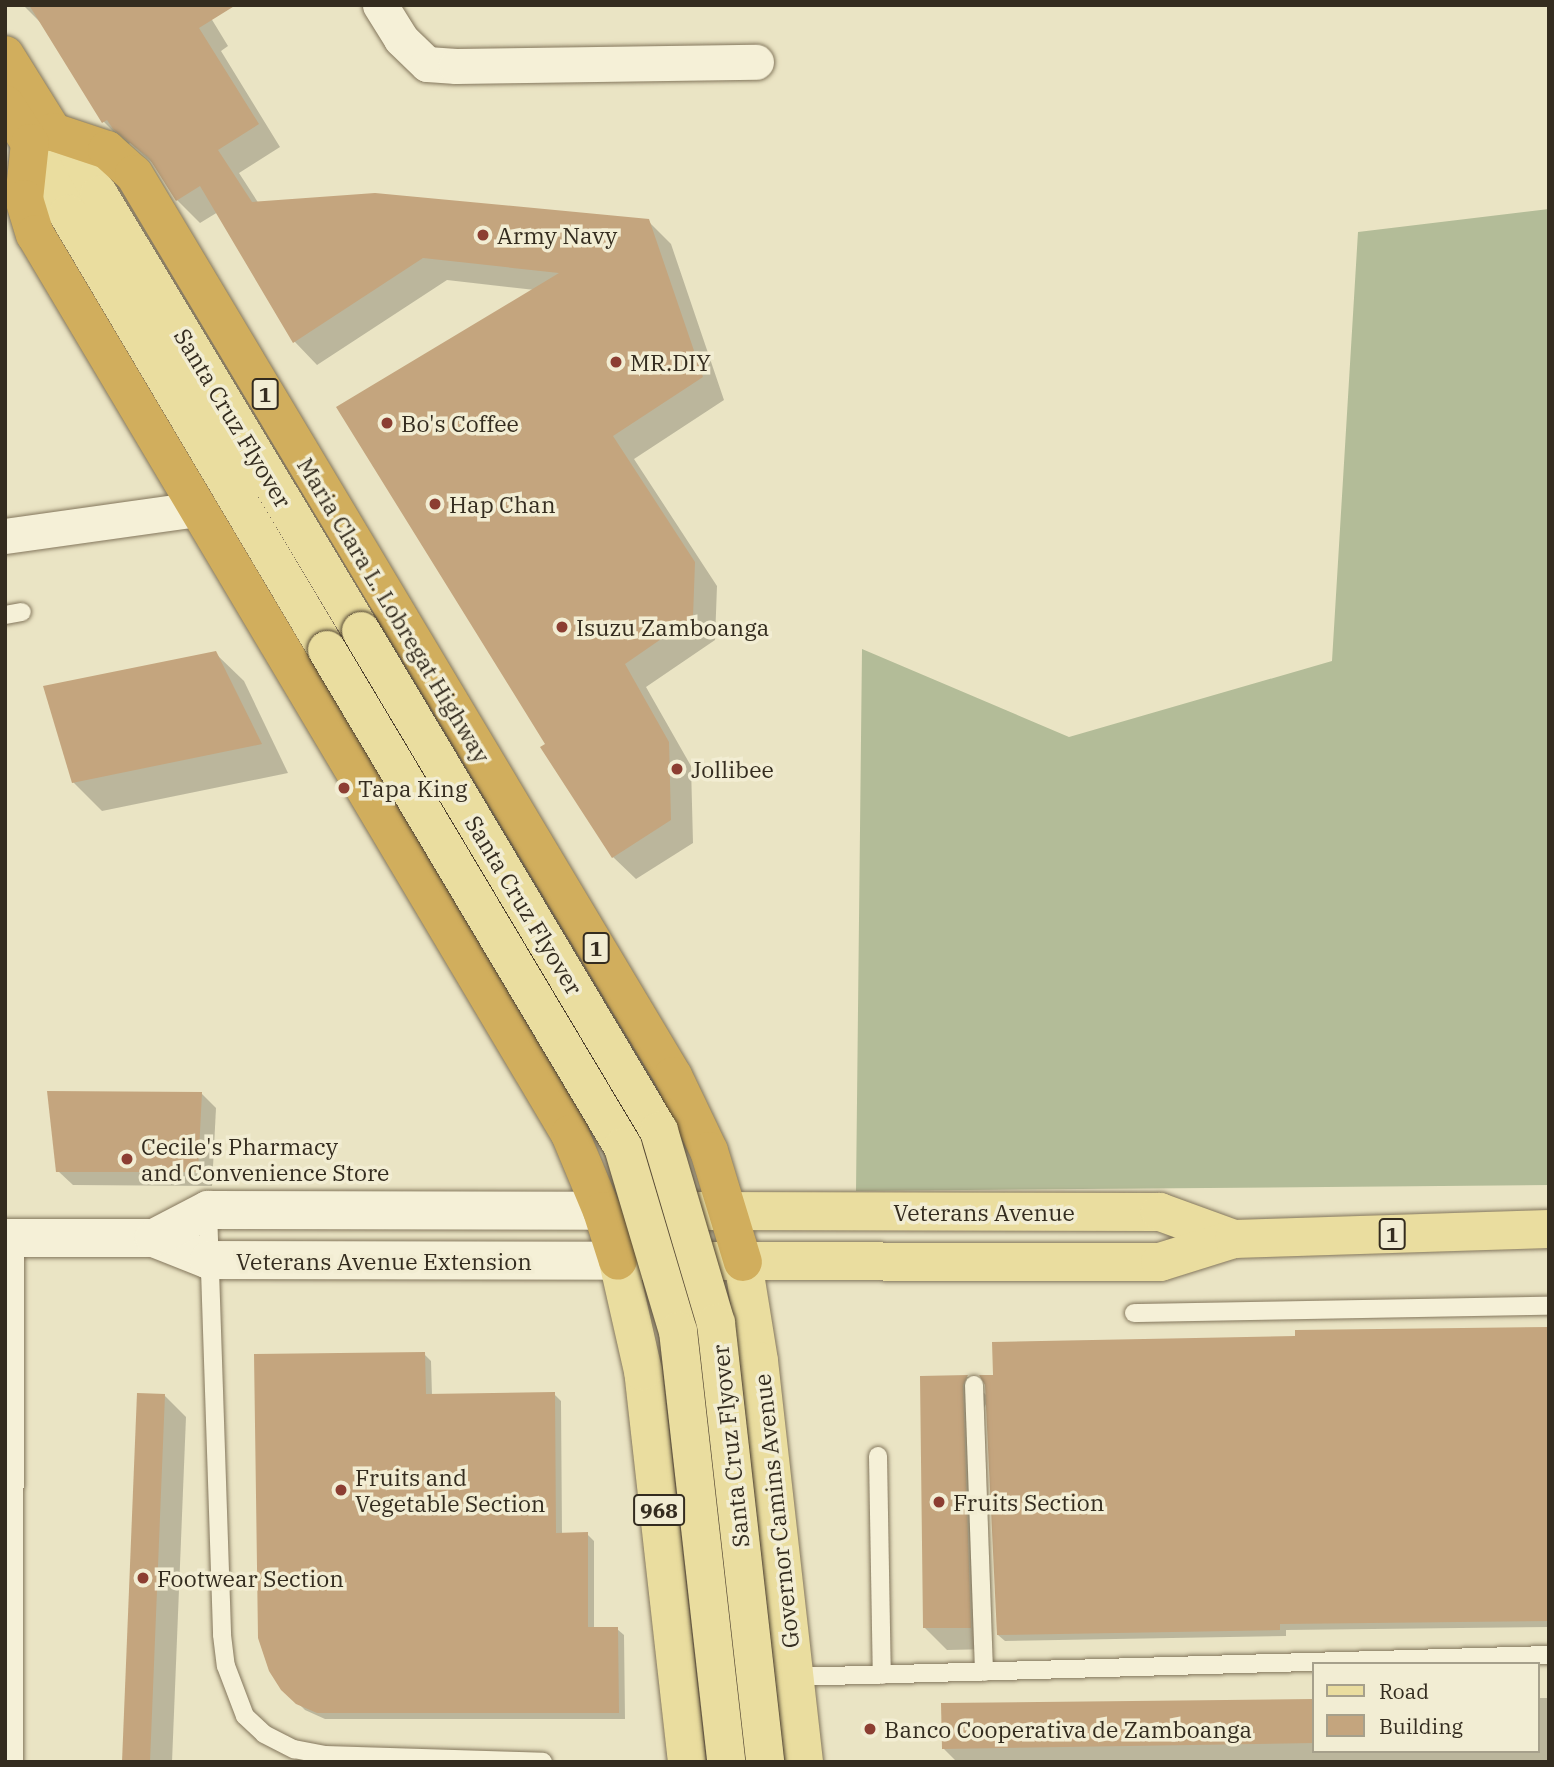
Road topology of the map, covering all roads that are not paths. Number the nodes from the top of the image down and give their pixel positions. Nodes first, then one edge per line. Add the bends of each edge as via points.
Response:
1 (380, 5) edge
2 (5, 55) edge
3 (756, 62) dead end
4 (5, 104) edge
5 (42, 137) junction
6 (198, 509) junction
7 (5, 536) edge
8 (443, 694) junction
9 (344, 753) junction
10 (542, 859) junction
11 (443, 920) junction
12 (642, 1026) junction
13 (542, 1085) junction
14 (208, 1210) junction
15 (603, 1211) junction
16 (730, 1212) junction
17 (1549, 1229) edge
18 (10, 1238) edge
19 (154, 1238) junction
20 (1234, 1239) junction
21 (209, 1260) junction
22 (618, 1261) junction
23 (743, 1262) junction
24 (1549, 1306) edge
25 (1135, 1314) dead end
26 (974, 1385) dead end
27 (766, 1420) junction
28 (650, 1434) junction
29 (878, 1456) dead end
30 (789, 1621) junction
31 (673, 1634) junction
32 (1549, 1655) edge
33 (1312, 1662) edge
34 (1316, 1662) edge
35 (984, 1672) junction
36 (882, 1675) junction
37 (794, 1677) junction
38 (453, 1760) edge
39 (14, 1762) edge
40 (543, 1762) edge
41 (687, 1762) edge
42 (726, 1762) edge
43 (765, 1762) edge
44 (804, 1762) edge

1 - 3 street via 401,39 427,64
2 - 5 highway
4 - 5 highway
5 - 6 highway via 24,199 35,234
5 - 8 highway, Maria Clara L. Lobregat Highway / 1 via 107,150 134,174
5 - 42 main road, Santa Cruz Flyover, bridge via 68,214 623,1147 678,1331
5 - 43 main road, Santa Cruz Flyover, bridge via 99,195 659,1131 716,1323
6 - 7 street
6 - 9 highway
8 - 9 highway
8 - 10 highway, Maria Clara L. Lobregat Highway / 1
9 - 11 highway
10 - 11 highway
10 - 12 highway, Maria Clara L. Lobregat Highway / 1
11 - 13 highway
12 - 13 highway
12 - 16 highway, Maria Clara L. Lobregat Highway / 1 via 695,1116
13 - 15 highway via 570,1134
14 - 15 main road, Veterans Avenue Extension
14 - 19 main road, Veterans Avenue Extension
14 - 21 lane
15 - 16 main road, 1
15 - 22 highway
16 - 20 main road, Veterans Avenue / 1 via 1160,1212
16 - 23 highway, 1
17 - 20 main road, Veterans Avenue / 1
18 - 19 main road, Veterans Avenue Extension
18 - 39 lane
19 - 21 main road, Veterans Avenue Extension
20 - 23 main road, Veterans Avenue / 1 via 1160,1262
21 - 22 main road, Veterans Avenue Extension
21 - 38 lane via 222,1635 226,1666 245,1716 264,1734 294,1749 325,1755
22 - 23 main road, 1
22 - 28 main road, 968 via 643,1371
23 - 27 main road, Governor Camins Avenue
24 - 25 lane
26 - 35 lane
27 - 28 main road
27 - 30 main road, Governor Camins Avenue
28 - 31 main road, 968
29 - 36 lane
30 - 31 main road
30 - 37 main road, Governor Camins Avenue
31 - 41 main road, 968
32 - 34 lane
33 - 35 lane
35 - 36 lane
36 - 37 lane
37 - 44 main road, Governor Camins Avenue
38 - 40 lane

